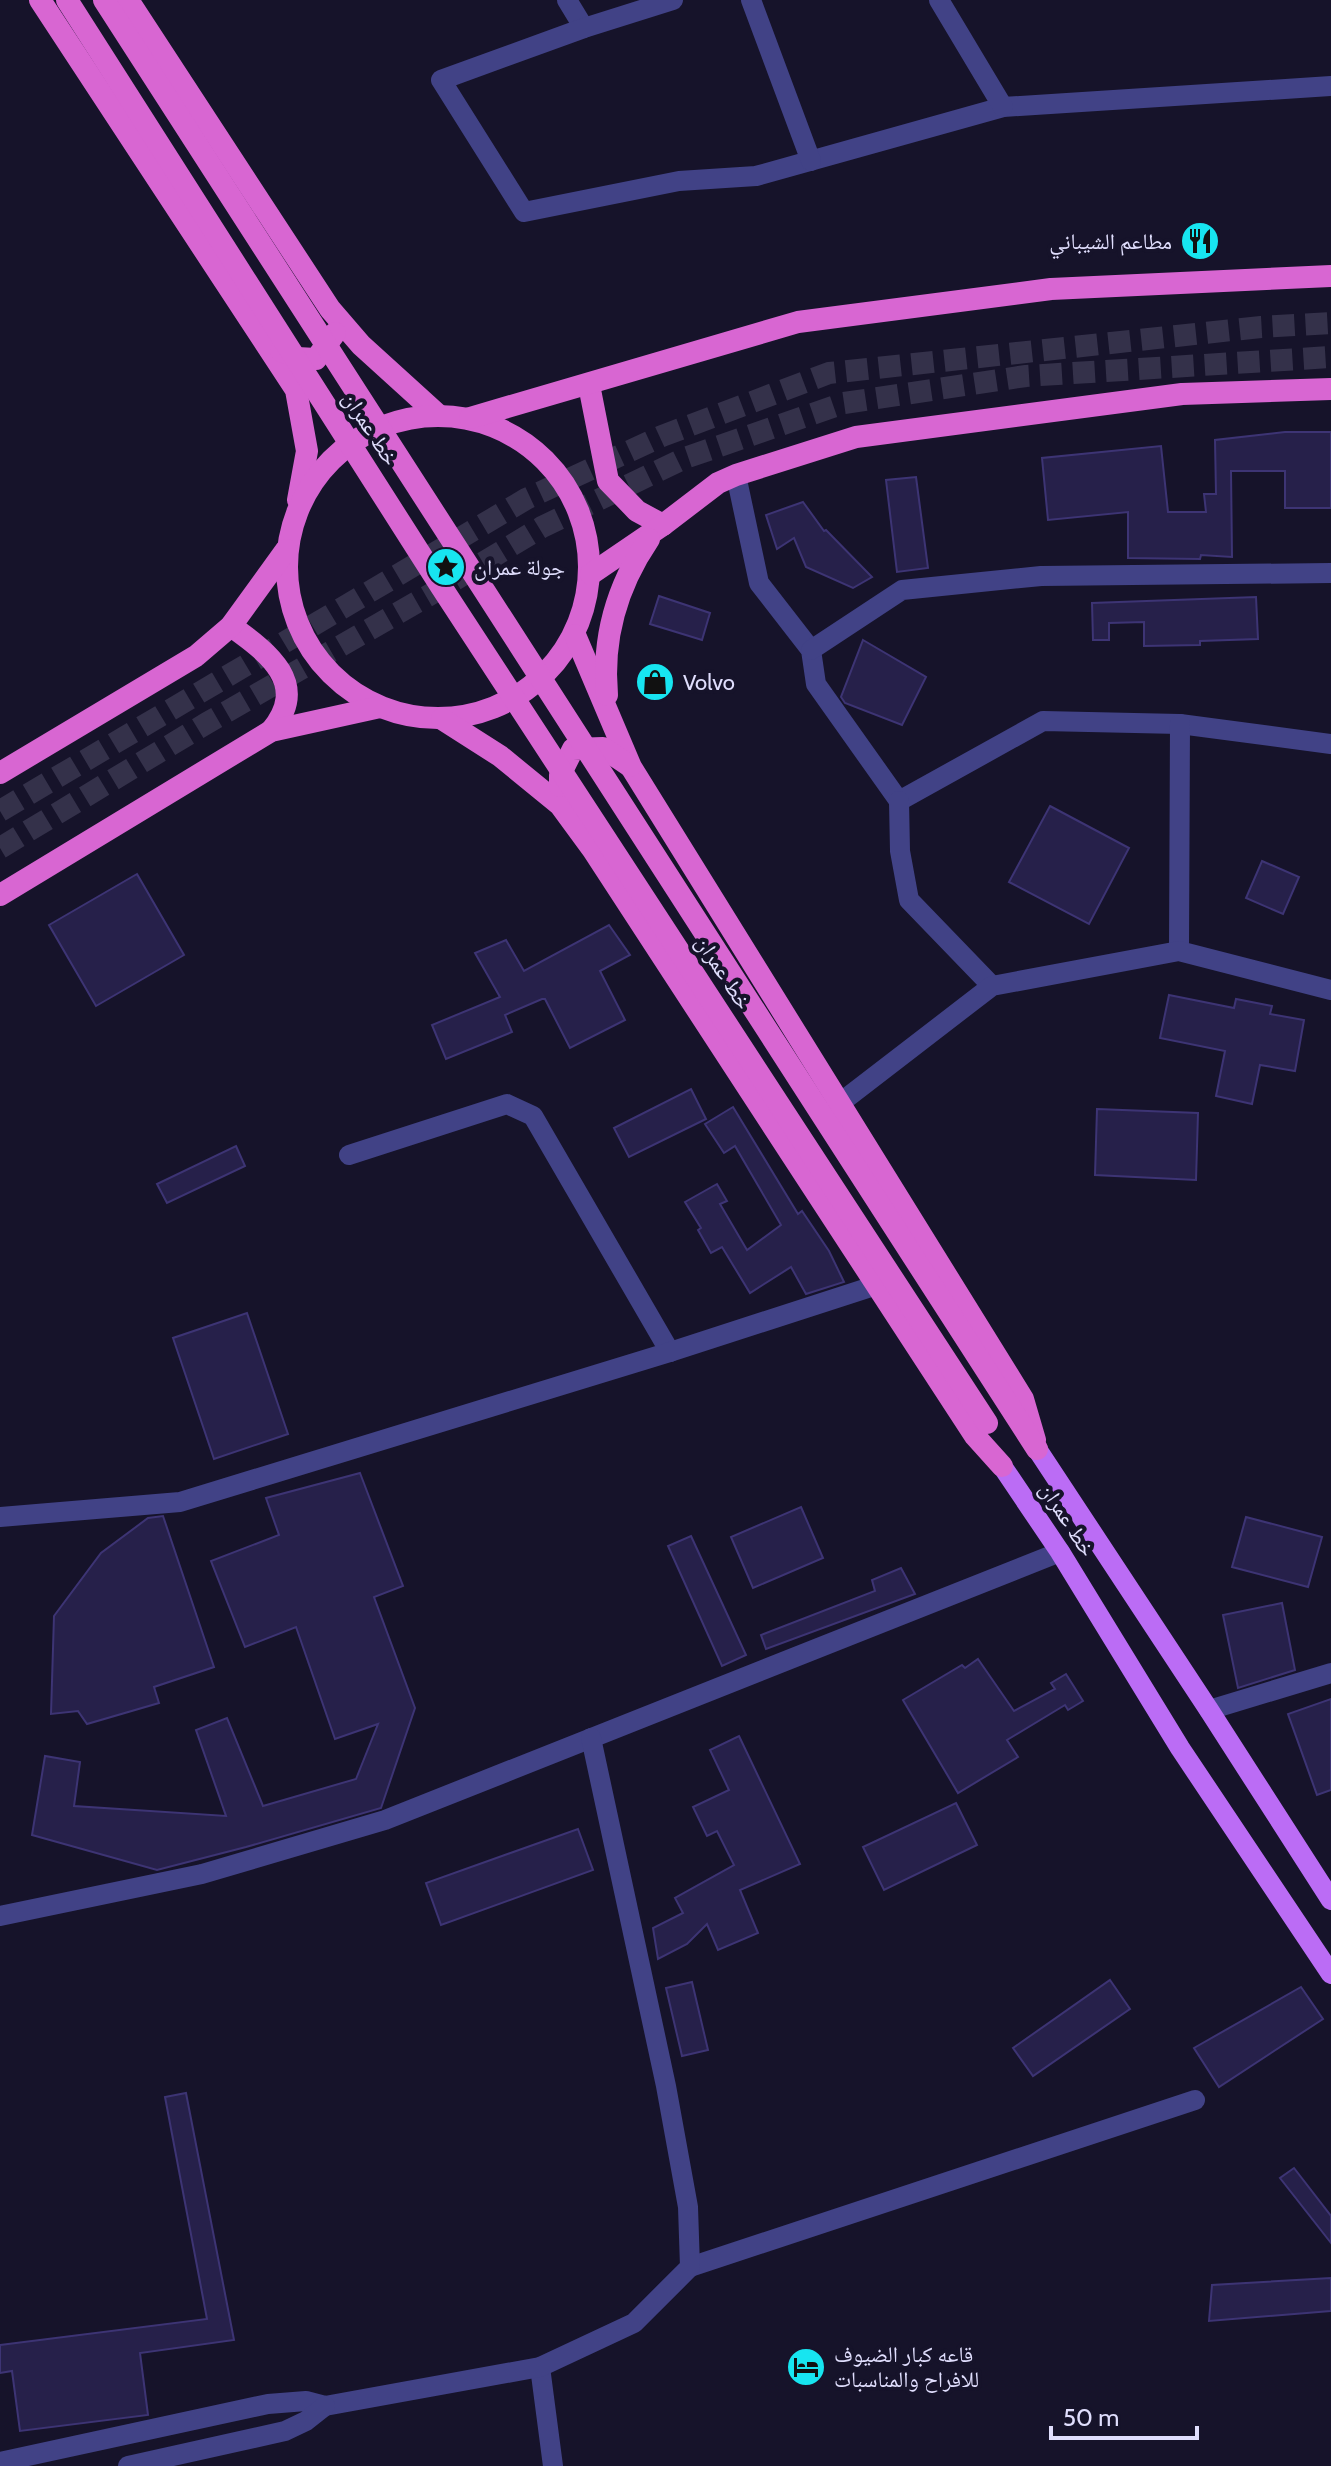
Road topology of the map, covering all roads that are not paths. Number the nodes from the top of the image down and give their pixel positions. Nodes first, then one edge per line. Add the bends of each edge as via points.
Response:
1 (40, 0) edge
2 (67, 0) edge
3 (104, 0) edge
4 (128, 0) edge
5 (567, 0) edge
6 (673, 0) edge
7 (751, 0) edge
8 (939, 0) edge
9 (584, 28) junction
10 (1331, 86) edge
11 (1003, 107) junction
12 (811, 161) junction
13 (1331, 276) edge
14 (330, 309) junction
15 (265, 345) junction
16 (589, 385) junction
17 (1331, 389) edge
18 (437, 414) junction
19 (470, 418) junction
20 (736, 475) junction
21 (296, 510) junction
22 (659, 528) junction
23 (286, 550) junction
24 (1331, 573) edge
25 (591, 574) junction
26 (231, 626) junction
27 (575, 635) junction
28 (811, 650) junction
29 (380, 707) junction
30 (608, 712) junction
31 (442, 719) junction
32 (1180, 724) junction
33 (271, 731) junction
34 (1331, 744) edge
35 (631, 767) junction
36 (0, 773) edge
37 (899, 801) junction
38 (560, 805) junction
39 (0, 895) edge
40 (1179, 951) junction
41 (992, 986) junction
42 (1331, 990) edge
43 (840, 1103) junction
44 (349, 1155) dead end
45 (877, 1285) junction
46 (670, 1352) junction
47 (1037, 1449) junction
48 (1002, 1466) junction
49 (0, 1517) edge
50 (1060, 1552) junction
51 (1331, 1673) edge
52 (1209, 1710) junction
53 (591, 1738) junction
54 (1331, 1900) edge
55 (0, 1916) edge
56 (1331, 1974) edge
57 (1195, 2100) dead end
58 (690, 2267) junction
59 (540, 2367) junction
60 (325, 2406) junction
61 (0, 2462) edge
62 (128, 2466) edge
63 (553, 2466) edge

1 - 15 highway
2 - 48 highway, خط عمران, bridge via 442,588 987,1423
3 - 47 highway, خط عمران, bridge
4 - 14 highway
5 - 9 street
6 - 9 street
7 - 12 street
8 - 11 street
9 - 12 street via 441,80 524,212 679,181 756,176
10 - 11 street
11 - 12 street
13 - 16 highway via 1051,289 798,322
14 - 15 highway via 336,335 316,359 297,358
14 - 18 highway
15 - 21 highway via 296,390 307,451
16 - 19 highway
16 - 22 highway via 608,481
17 - 20 highway via 1182,394 856,437
18 - 19 highway
18 - 21 highway via 378,426 329,460
19 - 25 highway via 547,459 582,512
20 - 22 highway
20 - 28 street via 759,583
21 - 23 highway
22 - 25 highway
22 - 30 highway via 617,598 605,661
23 - 26 highway
23 - 29 highway via 293,614 306,637 326,670
24 - 28 street via 1041,576 902,590
25 - 27 highway via 587,606
26 - 33 highway via 266,652 285,682 286,709
26 - 36 highway via 196,656
27 - 30 highway
27 - 31 highway via 542,678 496,708
28 - 37 street via 816,684
29 - 31 highway
29 - 33 highway
30 - 35 highway
31 - 38 highway via 500,756
32 - 34 street
32 - 37 street via 1043,721
32 - 40 street
33 - 39 highway
35 - 38 highway via 603,748 573,749 560,775
35 - 43 highway
37 - 41 street via 900,851 909,900
38 - 45 highway
40 - 41 street
40 - 42 street
41 - 43 street
43 - 47 highway via 1023,1399
44 - 46 street via 507,1104 533,1116
45 - 46 street
45 - 48 highway via 975,1436
46 - 49 street via 180,1502
47 - 52 main road, خط عمران
48 - 50 main road, خط عمران
50 - 53 street
50 - 56 main road, خط عمران via 1180,1748
51 - 52 street
52 - 54 main road, خط عمران
53 - 55 street via 370,1825 202,1874
53 - 58 street via 666,2086 688,2207
57 - 58 street
58 - 59 street via 634,2323
59 - 60 street
59 - 63 street
60 - 61 street via 268,2404
60 - 62 street via 285,2431

